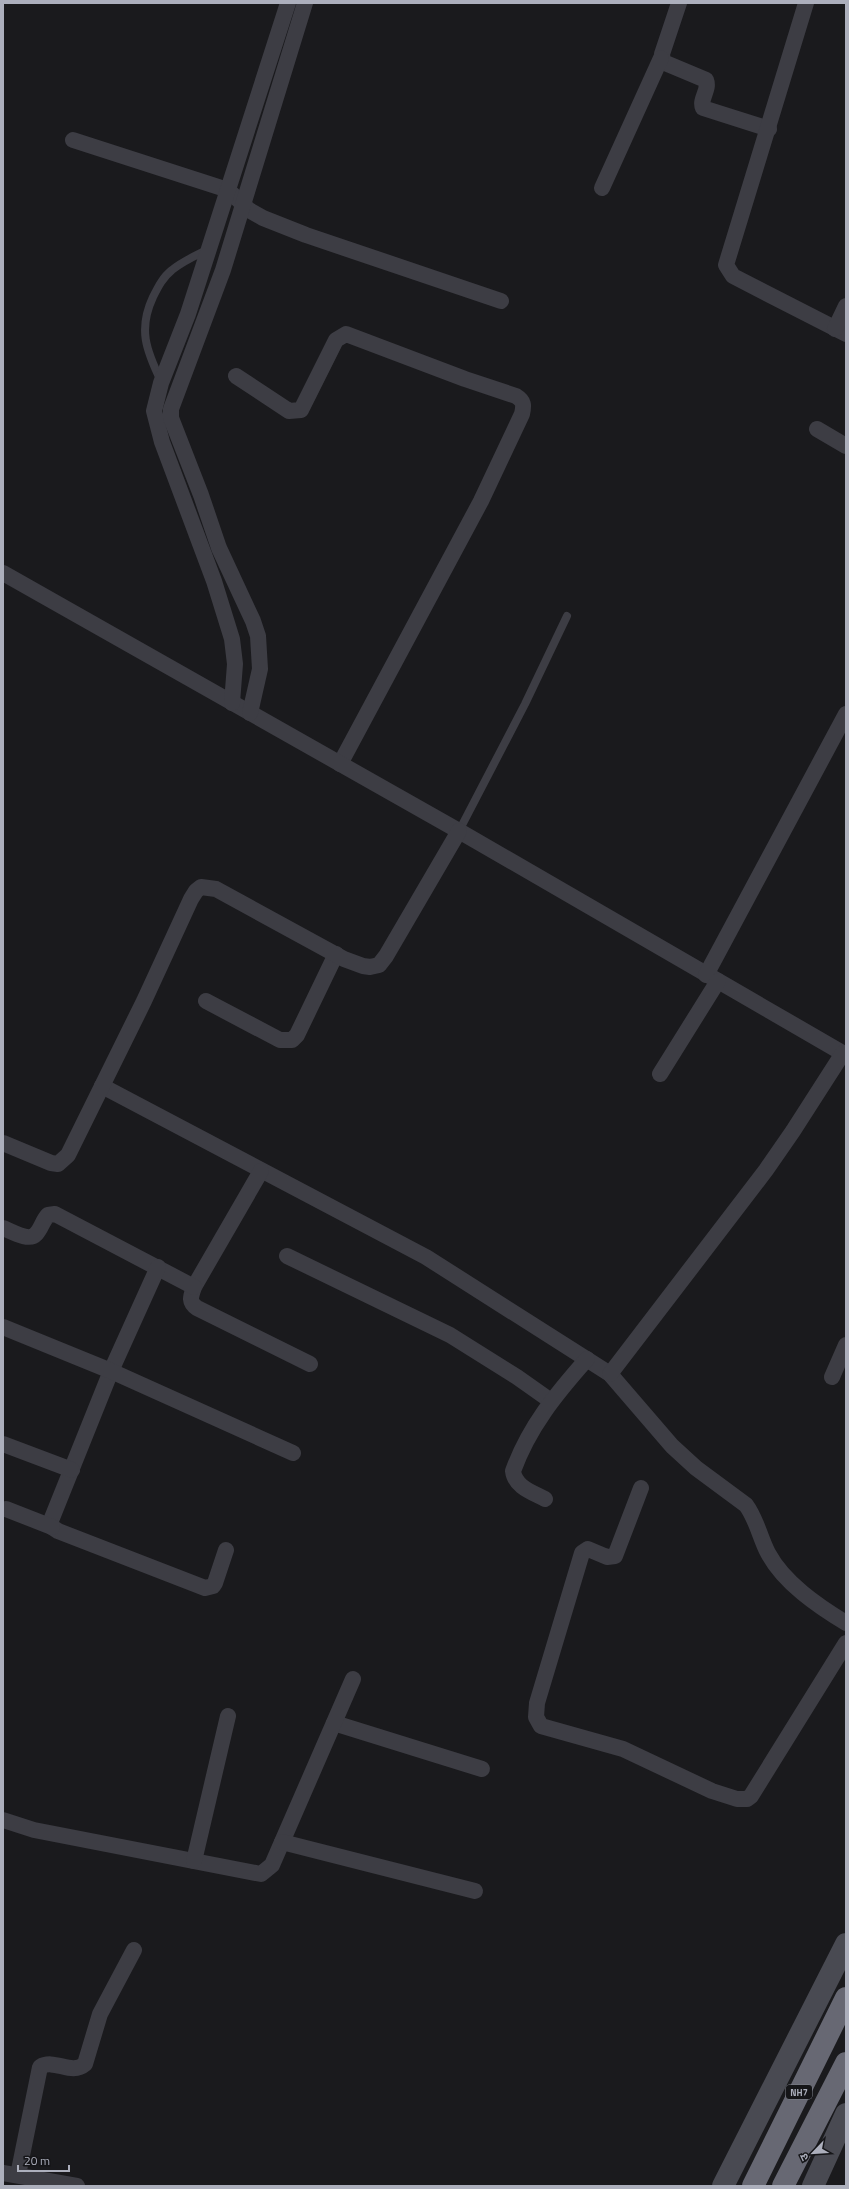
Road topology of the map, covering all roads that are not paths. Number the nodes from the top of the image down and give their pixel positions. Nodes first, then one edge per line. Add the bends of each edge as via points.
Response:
1 (288, 3) edge
2 (305, 3) edge
3 (679, 3) edge
4 (806, 3) edge
5 (661, 58) junction
6 (768, 129) junction
7 (73, 140) dead end
8 (602, 188) dead end
9 (228, 190) junction
10 (242, 204) junction
11 (209, 250) junction
12 (501, 301) dead end
13 (846, 306) edge
14 (840, 331) edge
15 (236, 376) dead end
16 (162, 382) junction
17 (154, 411) junction
18 (171, 412) junction
19 (817, 430) dead end
20 (846, 446) edge
21 (3, 573) edge
22 (567, 616) dead end
23 (232, 703) junction
24 (250, 713) junction
25 (846, 714) edge
26 (340, 764) junction
27 (459, 831) junction
28 (336, 954) junction
29 (712, 978) junction
30 (206, 1001) dead end
31 (844, 1054) edge
32 (660, 1074) dead end
33 (102, 1086) junction
34 (3, 1143) edge
35 (261, 1170) junction
36 (3, 1228) edge
37 (287, 1256) dead end
38 (158, 1268) junction
39 (194, 1287) junction
40 (3, 1327) edge
41 (846, 1345) edge
42 (587, 1359) junction
43 (310, 1364) dead end
44 (111, 1371) junction
45 (610, 1374) junction
46 (832, 1377) dead end
47 (551, 1401) junction
48 (3, 1444) edge
49 (293, 1453) dead end
50 (72, 1470) junction
51 (642, 1488) dead end
52 (545, 1499) dead end
53 (6, 1509) dead end
54 (52, 1527) junction
55 (226, 1550) dead end
56 (846, 1623) edge
57 (846, 1643) edge
58 (353, 1679) dead end
59 (228, 1716) dead end
60 (334, 1723) junction
61 (482, 1769) dead end
62 (3, 1820) edge
63 (282, 1842) junction
64 (194, 1861) junction
65 (476, 1890) dead end
66 (846, 1944) edge
67 (134, 1950) dead end
68 (846, 1998) edge
69 (846, 2063) edge
70 (846, 2114) edge
71 (11, 2174) edge
72 (77, 2186) edge
73 (723, 2186) edge
74 (753, 2186) edge
75 (783, 2186) edge
76 (813, 2186) edge

1 - 9 street
2 - 10 street
3 - 5 street
4 - 6 street
5 - 6 street via 666,64 706,80 707,86 702,102 704,108
5 - 8 street
6 - 14 street via 726,265 733,276
7 - 9 street
9 - 10 street
9 - 11 street
10 - 12 street via 263,218 306,235
10 - 18 street via 223,270
11 - 16 street
11 - 16 lane via 186,261 167,275 148,306 144,336
13 - 14 street
15 - 26 street via 288,411 298,412 336,340 346,334 516,396 524,405 480,501
16 - 17 street
17 - 18 street
17 - 23 street via 162,442 214,581 232,639
18 - 24 street via 219,548 258,636 260,669
19 - 20 street
21 - 23 street
22 - 27 lane
23 - 24 street
24 - 26 street
25 - 29 street
26 - 27 street
27 - 28 street via 379,965 363,966
27 - 29 street
28 - 30 street via 297,1035 292,1040 280,1040
28 - 33 street via 216,889 201,887 191,899
29 - 31 street
29 - 32 street
31 - 45 street via 766,1170
33 - 34 street via 68,1155 58,1164
33 - 35 street
35 - 39 street
35 - 42 street via 426,1257
36 - 38 street via 22,1236 32,1236 48,1215 54,1214
37 - 47 street via 450,1335
38 - 39 street
38 - 44 street
39 - 43 street via 190,1300 192,1305
40 - 44 street
41 - 46 street
42 - 45 street
42 - 47 street
44 - 49 street
44 - 50 street
45 - 56 street via 672,1446 746,1506 752,1513 768,1553 787,1578
47 - 52 street via 532,1428 513,1471 513,1477 519,1485
48 - 50 street
50 - 54 street via 51,1518
51 - 57 street via 615,1556 607,1557 588,1549 582,1553 537,1703 536,1717 541,1726 623,1749 712,1791 737,1799 747,1799
53 - 54 street
54 - 55 street via 204,1588 215,1583
58 - 60 street
59 - 64 street
60 - 61 street
60 - 63 street
62 - 64 street via 34,1830
63 - 64 street via 272,1865 261,1874
63 - 65 street
66 - 73 street
67 - 71 street via 100,2014 85,2064 75,2069 49,2064 40,2067
68 - 74 highway, NH7
69 - 75 highway, NH7
70 - 76 street
71 - 72 street

